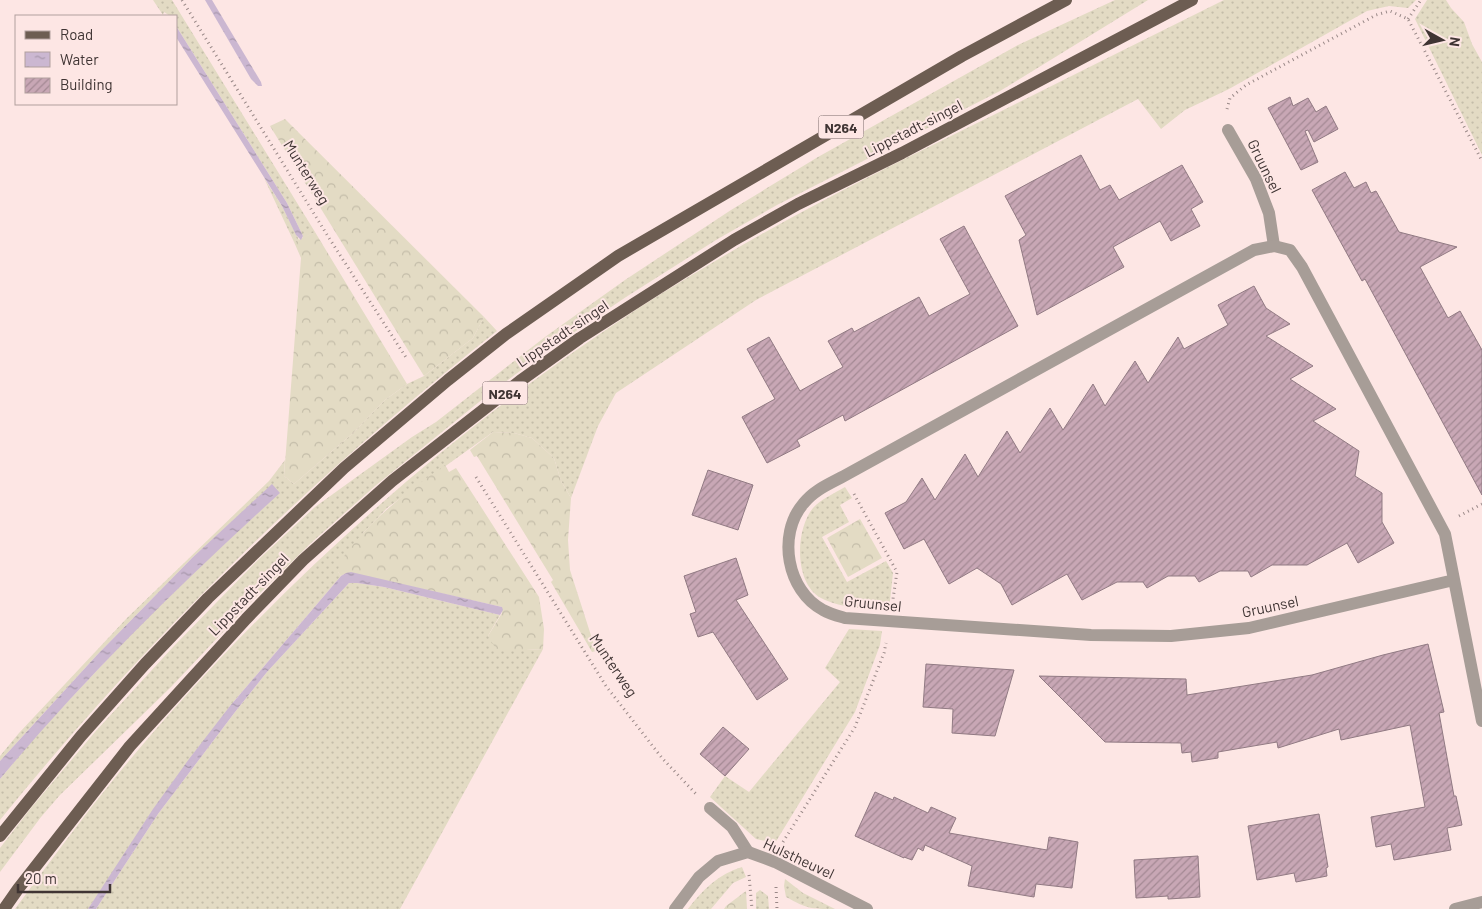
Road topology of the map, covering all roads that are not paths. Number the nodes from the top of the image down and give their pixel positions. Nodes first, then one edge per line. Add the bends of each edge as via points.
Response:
1 (1066, 0) edge
2 (1192, 0) edge
3 (1228, 130) road end
4 (1274, 246) junction
5 (1454, 580) junction
6 (1482, 721) edge
7 (710, 808) road end
8 (0, 836) edge
9 (748, 852) junction
10 (1482, 902) edge
11 (4, 909) edge
12 (675, 909) edge
13 (867, 909) edge
14 (1454, 909) edge

1 - 8 main road, Lippstadt-singel / N264 via 962,56 618,256 499,340 344,468 208,598 81,736
2 - 11 main road, Lippstadt-singel / N264 via 734,240 580,338 499,398 392,481 303,560 252,612 130,746
3 - 4 street, Gruunsel via 1256,179 1269,214
4 - 5 street via 1290,250 1302,268 1445,534
4 - 5 street, Gruunsel via 1254,250 820,488 802,504 791,525 787,549 792,573 804,594 822,610 844,618 1091,635 1171,636 1249,628
5 - 6 street
7 - 9 street via 732,827
9 - 12 street, Hulstheuvel via 718,861 699,878
9 - 13 street, Hulstheuvel via 775,862
10 - 14 street

